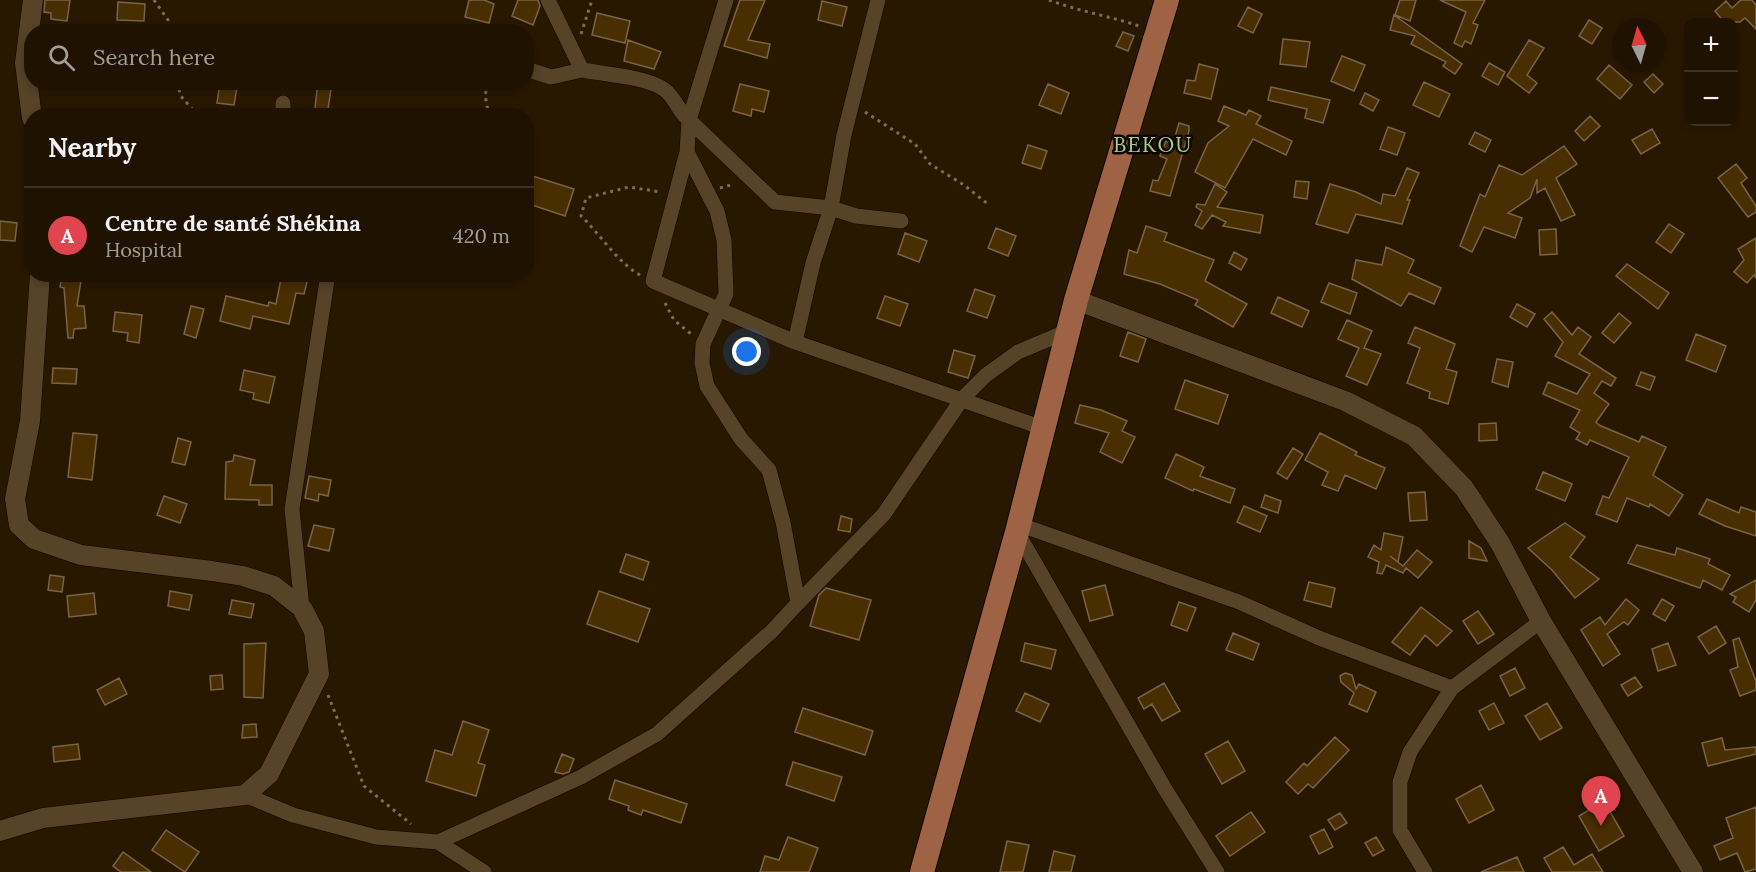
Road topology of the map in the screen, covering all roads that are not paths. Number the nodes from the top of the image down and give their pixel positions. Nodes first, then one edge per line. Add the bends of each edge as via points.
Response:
1 (33, 0) edge
2 (548, 0) edge
3 (726, 0) edge
4 (878, 0) edge
5 (1167, 0) edge
6 (30, 24) edge
7 (582, 70) junction
8 (534, 72) edge
9 (29, 90) edge
10 (31, 108) edge
11 (689, 120) junction
12 (687, 152) junction
13 (831, 208) junction
14 (901, 221) dead end
15 (39, 282) edge
16 (327, 282) edge
17 (1076, 300) junction
18 (718, 310) junction
19 (1068, 331) junction
20 (795, 342) junction
21 (962, 399) junction
22 (1043, 428) junction
23 (1017, 528) junction
24 (798, 603) junction
25 (302, 608) junction
26 (1540, 621) junction
27 (1452, 688) junction
28 (245, 795) junction
29 (0, 831) edge
30 (438, 842) junction
31 (484, 872) edge
32 (922, 872) edge
33 (1217, 872) edge
34 (1425, 872) edge
35 (1693, 872) edge

1 - 6 street
2 - 7 street
3 - 11 street
4 - 13 street via 844,135
5 - 17 main road
7 - 8 street via 551,77
7 - 11 street via 647,82 666,90
9 - 10 street
11 - 12 street
11 - 13 street via 775,202
12 - 18 street via 717,211 724,240 726,294
12 - 18 street via 653,281
13 - 14 street via 856,216
13 - 20 street via 813,263
15 - 25 street via 30,421 15,499 19,525 34,539 81,555 243,576 274,586
16 - 25 street via 292,509
17 - 19 main road
17 - 26 street via 1345,401 1414,436 1464,488 1500,543
18 - 20 street
18 - 24 street via 703,344 707,386 741,440 769,470
19 - 21 street via 1018,352
19 - 22 main road
20 - 21 street via 882,375
21 - 22 street
21 - 24 street via 884,514
22 - 23 main road
23 - 27 street via 1239,602 1319,638
23 - 32 main road
23 - 33 street via 1165,789
24 - 30 street via 772,632 657,734 581,777
25 - 28 street via 314,631 319,674 269,774
26 - 27 street
26 - 35 street
27 - 34 street via 1410,752 1400,782 1400,830
28 - 29 street via 43,818
28 - 30 street via 293,815 376,837
30 - 31 street

